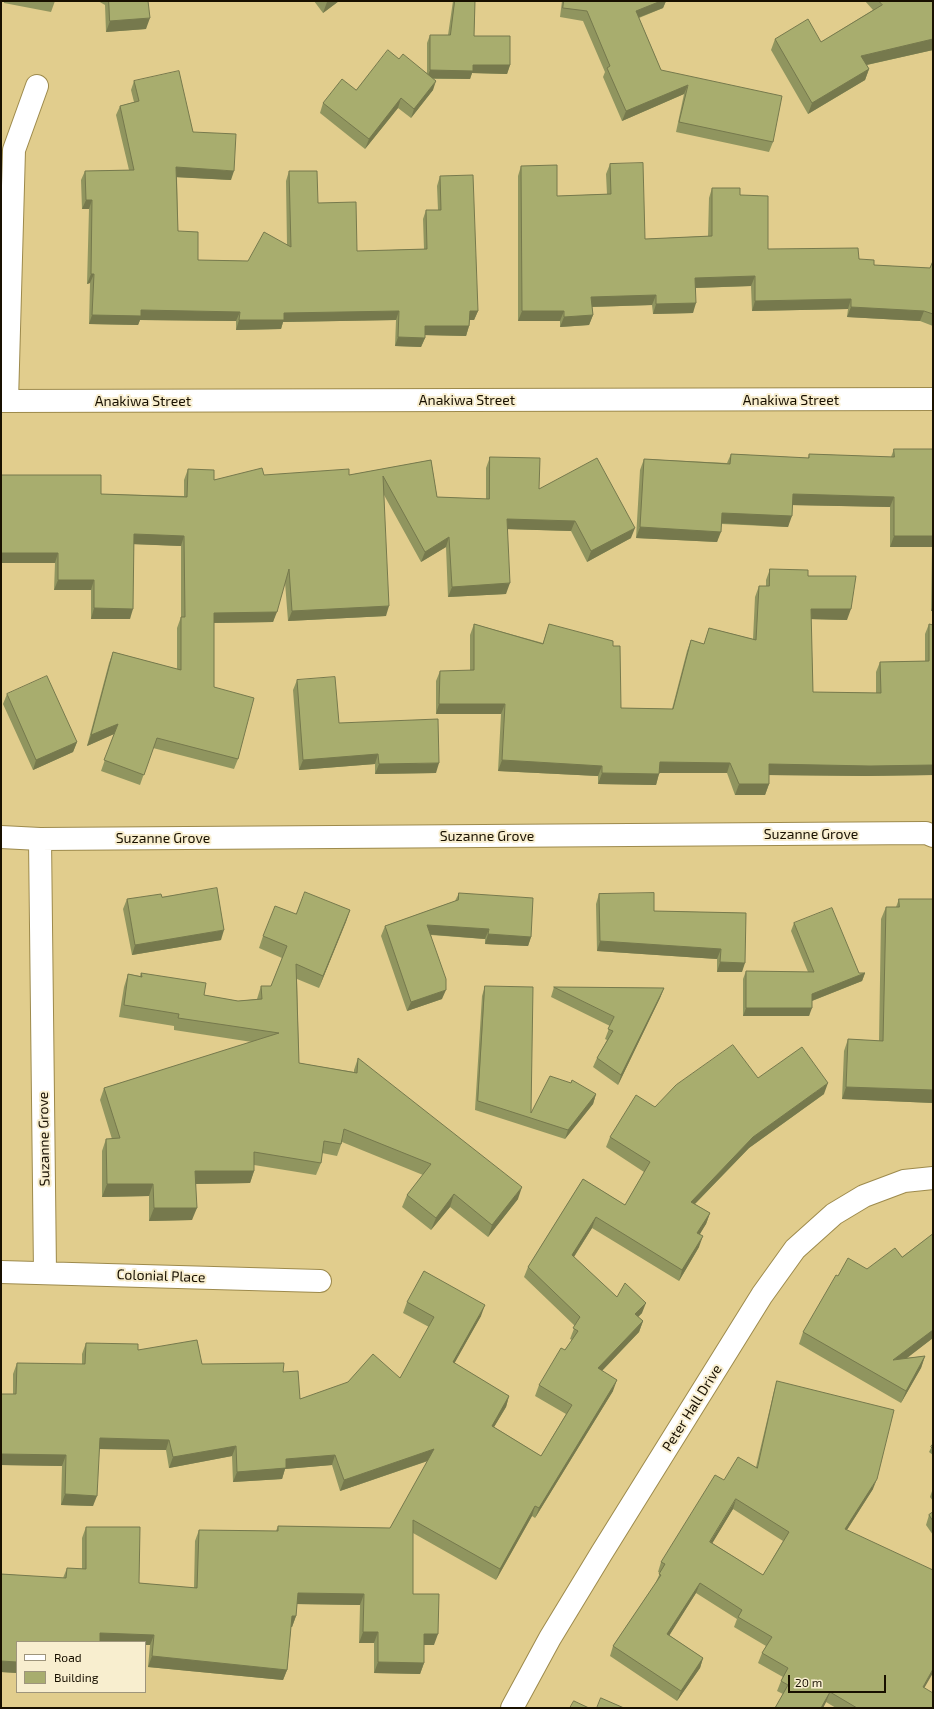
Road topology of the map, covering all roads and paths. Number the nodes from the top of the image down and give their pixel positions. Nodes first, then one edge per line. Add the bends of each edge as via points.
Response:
1 (37, 86) dead end
2 (933, 399) edge
3 (4, 401) edge
4 (933, 836) edge
5 (1, 837) edge
6 (40, 838) junction
7 (933, 1178) edge
8 (1, 1272) edge
9 (45, 1272) junction
10 (320, 1281) dead end
11 (512, 1708) edge

1 - 3 street via 14,150
2 - 3 street, Anakiwa Street
4 - 6 street, Suzanne Grove via 918,833
5 - 6 street, Suzanne Grove
6 - 9 street, Suzanne Grove
7 - 11 street, Peter Hall Drive via 904,1182 864,1196 834,1214 795,1249 762,1295 550,1638
8 - 9 street, Colonial Place
9 - 10 street, Colonial Place

